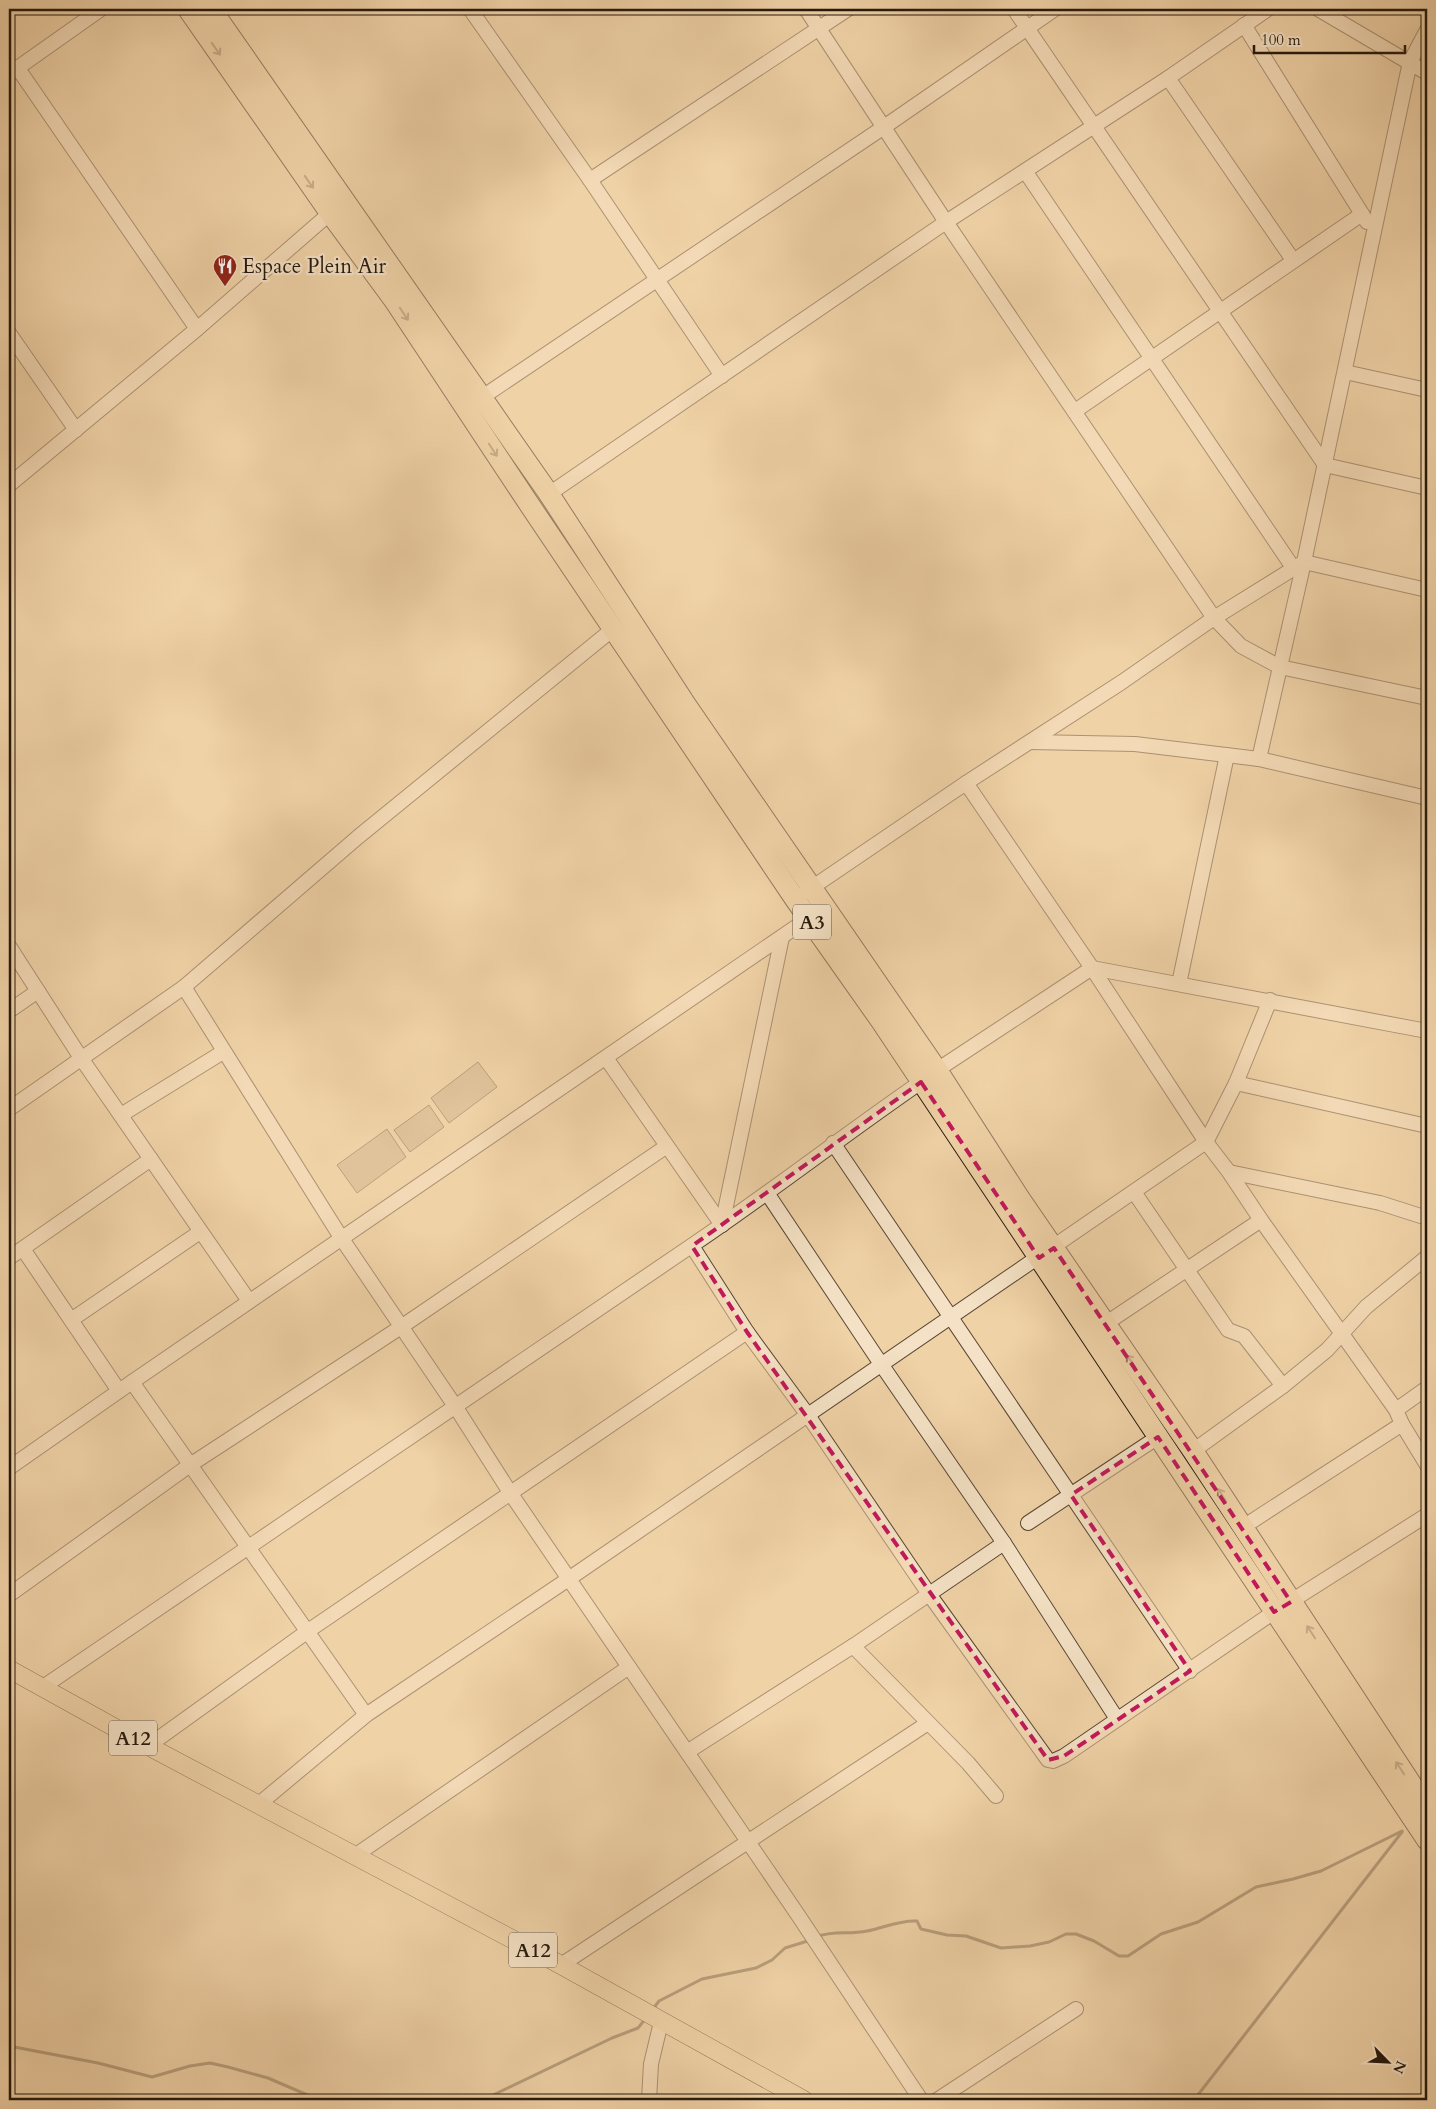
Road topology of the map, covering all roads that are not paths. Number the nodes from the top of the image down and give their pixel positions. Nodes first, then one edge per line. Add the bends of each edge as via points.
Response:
1 (101, 9) edge
2 (188, 9) edge
3 (211, 9) edge
4 (470, 9) edge
5 (806, 9) edge
6 (848, 9) edge
7 (1014, 9) edge
8 (1055, 9) edge
9 (1268, 9) edge
10 (1318, 9) edge
11 (1244, 25) junction
12 (820, 28) junction
13 (1027, 28) junction
14 (1427, 30) edge
15 (1410, 62) junction
16 (12, 70) edge
17 (1427, 73) edge
18 (1168, 78) junction
19 (884, 127) junction
20 (1093, 127) junction
21 (1026, 170) junction
22 (590, 180) junction
23 (338, 206) junction
24 (1362, 214) junction
25 (946, 222) junction
26 (1374, 233) junction
27 (1292, 260) junction
28 (658, 280) junction
29 (1219, 311) junction
30 (197, 329) junction
31 (9, 333) edge
32 (1152, 356) junction
33 (1345, 372) junction
34 (722, 376) junction
35 (1427, 390) edge
36 (473, 402) junction
37 (1075, 411) junction
38 (76, 430) junction
39 (1325, 465) junction
40 (9, 485) edge
41 (1427, 488) edge
42 (549, 494) junction
43 (1299, 565) junction
44 (1427, 590) edge
45 (1214, 618) junction
46 (613, 629) junction
47 (1280, 667) junction
48 (1427, 698) edge
49 (1030, 742) junction
50 (1227, 755) junction
51 (1259, 759) junction
52 (966, 783) junction
53 (1427, 798) edge
54 (803, 894) junction
55 (809, 918) junction
56 (782, 937) junction
57 (9, 946) edge
58 (1092, 968) junction
59 (1179, 984) junction
60 (184, 987) junction
61 (38, 991) junction
62 (1270, 1000) junction
63 (9, 1011) edge
64 (1427, 1031) edge
65 (223, 1052) junction
66 (81, 1058) junction
67 (606, 1058) junction
68 (937, 1070) junction
69 (921, 1082) junction
70 (1236, 1083) junction
71 (9, 1109) edge
72 (121, 1115) junction
73 (1427, 1126) edge
74 (1206, 1142) junction
75 (833, 1143) junction
76 (667, 1146) junction
77 (151, 1160) junction
78 (1229, 1172) junction
79 (1134, 1192) junction
80 (768, 1193) junction
81 (1427, 1218) edge
82 (1261, 1220) junction
83 (722, 1224) junction
84 (200, 1232) junction
85 (342, 1240) junction
86 (692, 1246) junction
87 (23, 1248) junction
88 (1046, 1253) junction
89 (1427, 1257) edge
90 (9, 1258) edge
91 (1187, 1269) junction
92 (249, 1302) junction
93 (951, 1318) junction
94 (71, 1320) junction
95 (1105, 1324) junction
96 (401, 1327) junction
97 (747, 1332) junction
98 (1343, 1334) junction
99 (881, 1364) junction
100 (132, 1382) junction
101 (1283, 1386) junction
102 (1427, 1388) edge
103 (119, 1391) junction
104 (455, 1406) junction
105 (1396, 1410) junction
106 (807, 1414) junction
107 (1402, 1424) junction
108 (1158, 1437) junction
109 (1193, 1451) junction
110 (190, 1465) junction
111 (1427, 1465) edge
112 (9, 1468) edge
113 (511, 1494) junction
114 (1071, 1495) junction
115 (1427, 1514) edge
116 (1028, 1523) dead end
117 (1243, 1527) junction
118 (1004, 1542) junction
119 (246, 1546) junction
120 (570, 1578) junction
121 (929, 1594) junction
122 (9, 1595) edge
123 (1291, 1602) junction
124 (1274, 1612) junction
125 (308, 1631) junction
126 (853, 1646) junction
127 (629, 1667) junction
128 (9, 1669) edge
129 (1190, 1671) junction
130 (42, 1687) junction
131 (366, 1715) junction
132 (1117, 1719) junction
133 (928, 1723) junction
134 (148, 1746) junction
135 (687, 1752) junction
136 (996, 1796) dead end
137 (259, 1804) junction
138 (1427, 1808) edge
139 (1427, 1840) edge
140 (747, 1841) junction
141 (356, 1855) junction
142 (561, 1965) junction
143 (1076, 2009) dead end
144 (661, 2022) junction
145 (649, 2100) edge
146 (804, 2100) edge
147 (921, 2100) edge
148 (937, 2100) edge

1 - 16 street
2 -> 23 highway, A3
3 - 23 highway, A3
4 - 22 street
5 - 12 street
6 - 12 street
7 - 13 street
8 - 13 street
9 - 11 street
10 - 15 street
11 - 18 street
11 - 24 street
12 - 19 street
12 - 22 street
13 - 19 street
13 - 20 street
14 - 15 street
15 - 17 street
15 - 26 street
16 - 30 street
18 - 20 street
18 - 27 street
19 - 25 street
19 - 28 street
20 - 21 street
20 - 29 street
21 - 25 street
21 - 32 street
22 - 28 street
23 - 30 street
23 - 36 highway, A3 via 394,300
24 - 26 street
24 - 27 street
25 - 34 street
25 - 37 street
26 - 33 street
27 - 29 street
28 - 34 street
28 - 36 street
29 - 32 street
29 - 39 street
30 - 38 street
31 - 38 street
32 - 37 street
32 - 43 street
33 - 35 street
33 - 39 street
34 - 42 street
36 - 42 highway, A3
36 -> 46 highway, A3
37 - 45 street
38 - 40 street
39 - 41 street
39 - 43 street
42 - 54 highway, A3 via 686,705
43 - 44 street
43 - 45 street
43 - 47 street
45 - 47 street via 1241,646
45 - 49 street
46 - 54 highway, A3
46 - 60 street via 358,837
47 - 48 street
47 - 51 street
49 - 50 street via 1135,744
49 - 52 street
50 - 51 street
50 - 59 street
51 - 53 street
52 - 54 street
52 - 58 street
54 - 55 highway, A3
54 - 68 highway, A3
55 - 56 street
55 - 69 highway, A3
56 - 67 street
56 - 83 street
57 - 61 street
58 - 59 street
58 - 68 street
58 - 74 street
59 - 62 street
60 - 65 street
60 - 66 street
61 - 63 street
61 - 66 street
62 - 64 street
62 - 70 street
65 - 72 street
65 - 85 street
66 - 71 street
66 - 72 street
67 - 76 street
67 - 85 street
68 - 88 highway, A3 via 1020,1199
69 - 75 street
69 - 88 highway, A3
70 - 73 street
70 - 74 street
72 - 77 street
74 - 78 street
74 - 79 street
75 - 80 street
75 - 93 street
76 - 83 street
76 - 96 street
77 - 84 street
77 - 87 street
78 - 81 street via 1380,1203
78 - 82 street
79 - 88 street
79 - 91 street
80 - 83 street
80 - 99 street
82 - 91 street
82 - 98 street
83 - 86 street
84 - 92 street
84 - 94 street
85 - 92 street
85 - 96 street
86 - 97 street
86 - 104 street
87 - 90 street
87 - 94 street
88 - 93 street
88 - 95 highway, A3
88 - 108 highway, A3
89 - 98 street via 1366,1307
91 - 95 street
91 - 101 street via 1228,1330 1244,1336
92 - 100 street
93 - 99 street
93 - 114 street
94 - 103 street
109 -> 95 highway, A3
96 - 104 street
96 - 110 street
97 - 106 street
97 - 113 street
98 - 101 street
98 - 105 street
99 - 106 street
99 - 118 street
100 - 103 street
100 - 110 street
101 - 109 street
102 - 105 street
103 - 112 street
104 - 113 street
104 - 119 street
105 - 107 street
106 - 120 street
106 - 121 street
107 - 111 street
107 - 117 street
108 - 114 street
108 - 124 highway, A3
117 -> 109 highway, A3
110 - 119 street
110 - 122 street
113 - 120 street
113 - 125 street
114 - 116 street
114 - 129 street
115 - 123 street
117 - 123 highway, A3
118 - 121 street
118 - 132 street
119 - 125 street
119 - 130 street
120 - 127 street
120 - 131 street
121 - 126 street
121 - 132 street via 1048,1760 1064,1756
123 - 124 street
138 -> 123 highway, A3
124 - 129 street
124 - 139 highway, A3
125 - 131 street
125 - 134 street
126 - 133 street
126 - 135 street
127 - 135 street
127 - 141 street
128 - 130 main road, A12
129 - 132 street
130 - 134 main road, A12
131 - 137 street
133 - 136 street
133 - 140 street
134 - 137 main road, A12
135 - 140 street
137 - 141 main road, A12
140 - 142 street
140 - 147 street
141 - 142 main road, A12
142 - 144 main road, A12
143 - 148 street
144 - 145 street via 651,2064
144 - 146 main road, A12

